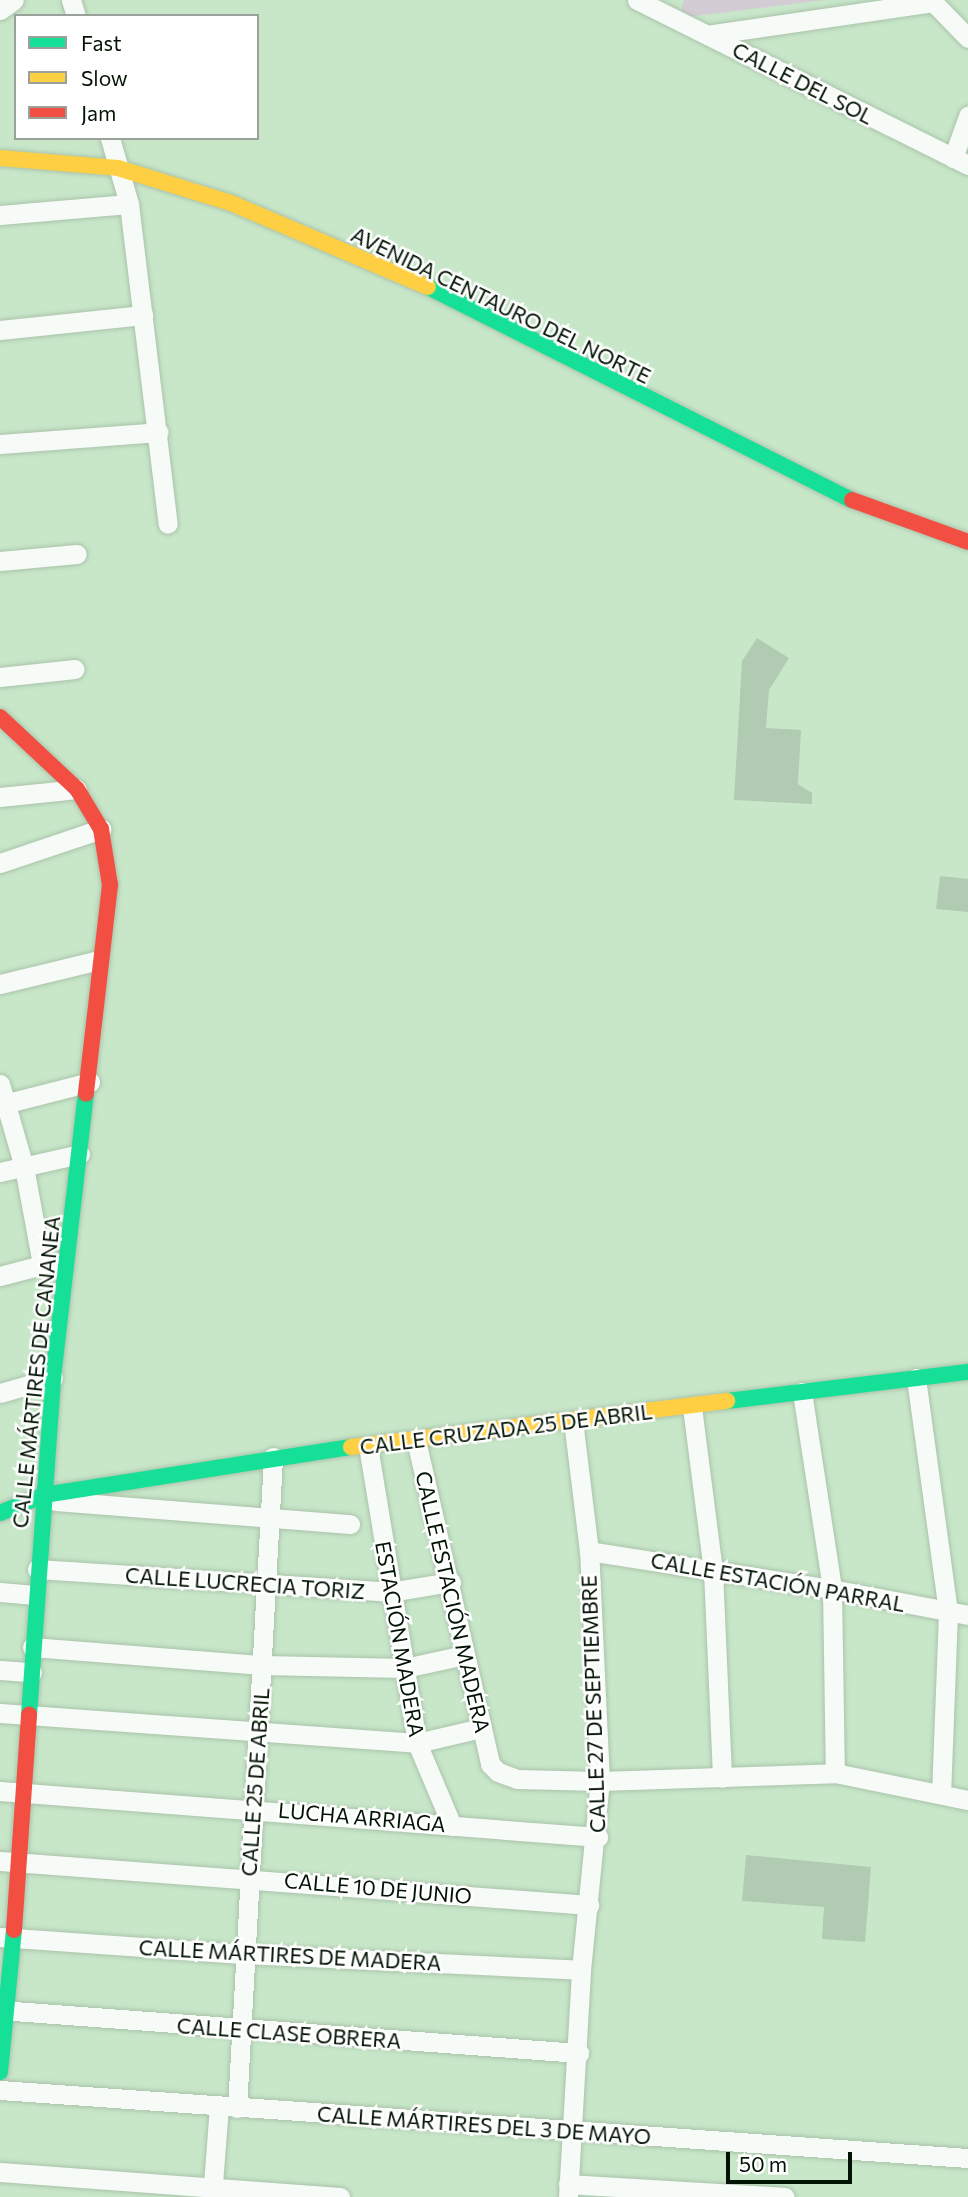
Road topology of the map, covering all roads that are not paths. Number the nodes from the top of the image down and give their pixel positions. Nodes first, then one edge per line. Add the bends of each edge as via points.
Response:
1 (14, 0) edge
2 (932, 1) edge
3 (648, 3) edge
4 (0, 10) edge
5 (706, 35) junction
6 (968, 38) edge
7 (968, 116) edge
8 (111, 140) edge
9 (0, 158) edge
10 (960, 161) edge
11 (118, 168) junction
12 (129, 204) junction
13 (0, 215) edge
14 (143, 316) junction
15 (0, 330) edge
16 (159, 432) junction
17 (0, 444) edge
18 (169, 524) dead end
19 (968, 542) edge
20 (76, 554) dead end
21 (0, 561) edge
22 (75, 669) dead end
23 (0, 677) edge
24 (0, 717) edge
25 (77, 789) junction
26 (0, 797) edge
27 (101, 829) junction
28 (0, 863) edge
29 (99, 960) junction
30 (0, 984) edge
31 (90, 1082) junction
32 (0, 1084) edge
33 (3, 1104) edge
34 (79, 1154) junction
35 (24, 1167) junction
36 (0, 1172) edge
37 (69, 1258) junction
38 (42, 1264) junction
39 (0, 1276) edge
40 (968, 1372) edge
41 (53, 1378) junction
42 (916, 1378) junction
43 (802, 1392) junction
44 (0, 1393) edge
45 (692, 1407) junction
46 (573, 1421) junction
47 (416, 1440) junction
48 (369, 1446) junction
49 (273, 1457) junction
50 (44, 1498) junction
51 (0, 1513) edge
52 (272, 1515) junction
53 (350, 1524) dead end
54 (589, 1551) junction
55 (37, 1569) junction
56 (713, 1570) junction
57 (451, 1582) junction
58 (268, 1587) junction
59 (832, 1589) junction
60 (0, 1592) edge
61 (390, 1592) junction
62 (35, 1595) junction
63 (948, 1613) junction
64 (968, 1615) edge
65 (32, 1647) junction
66 (464, 1655) junction
67 (262, 1665) junction
68 (405, 1668) junction
69 (0, 1670) edge
70 (32, 1672) junction
71 (0, 1713) edge
72 (28, 1714) junction
73 (481, 1728) junction
74 (258, 1731) junction
75 (417, 1743) junction
76 (835, 1773) junction
77 (722, 1778) junction
78 (600, 1781) junction
79 (0, 1791) edge
80 (24, 1793) junction
81 (941, 1794) junction
82 (968, 1800) edge
83 (252, 1808) junction
84 (452, 1826) junction
85 (598, 1837) junction
86 (0, 1861) edge
87 (21, 1863) junction
88 (248, 1878) junction
89 (589, 1905) junction
90 (7, 1937) edge
91 (245, 1954) junction
92 (581, 1970) junction
93 (4, 2011) edge
94 (239, 2030) junction
95 (579, 2053) junction
96 (0, 2072) edge
97 (0, 2090) edge
98 (228, 2107) junction
99 (570, 2132) junction
100 (968, 2158) edge
101 (0, 2172) edge
102 (568, 2190) edge
103 (212, 2193) edge
104 (688, 2194) edge
105 (340, 2197) edge
106 (785, 2197) edge

1 - 4 street
2 - 5 street
2 - 6 street
3 - 5 street, CALLE DEL SOL
5 - 10 street, CALLE DEL SOL
7 - 10 street
8 - 11 street
9 - 11 street, AVENIDA CENTAURO DEL NORTE
11 - 12 street
11 - 19 street, AVENIDA CENTAURO DEL NORTE via 231,203 398,272 838,495
12 - 13 street
12 - 14 street
14 - 15 street
14 - 16 street
16 - 17 street
16 - 18 street
20 - 21 street
22 - 23 street
24 - 25 street, CALLE MÁRTIRES DE CANANEA
25 - 26 street
25 - 27 street, CALLE MÁRTIRES DE CANANEA
27 - 28 street
27 - 29 street, CALLE MÁRTIRES DE CANANEA via 110,885
29 - 30 street
29 - 31 street, CALLE MÁRTIRES DE CANANEA
31 - 33 street
31 - 34 street, CALLE MÁRTIRES DE CANANEA
32 - 33 street
33 - 35 street
34 - 35 street
34 - 37 street, CALLE MÁRTIRES DE CANANEA
35 - 36 street
35 - 38 street
37 - 38 street
37 - 41 street, CALLE MÁRTIRES DE CANANEA
38 - 39 street
40 - 42 street, CALLE CRUZADA 25 DE ABRIL
41 - 44 street
41 - 50 street, CALLE MÁRTIRES DE CANANEA
42 - 43 street, CALLE CRUZADA 25 DE ABRIL
42 - 63 street
43 - 45 street, CALLE CRUZADA 25 DE ABRIL
43 - 59 street
45 - 46 street, CALLE CRUZADA 25 DE ABRIL
45 - 56 street
46 - 47 street, CALLE CRUZADA 25 DE ABRIL
46 - 54 street, CALLE 27 DE SEPTIEMBRE
47 - 48 street, CALLE CRUZADA 25 DE ABRIL
47 - 57 street, CALLE ESTACIÓN MADERA
48 - 49 street, CALLE CRUZADA 25 DE ABRIL
48 - 61 street, ESTACIÓN MADERA
49 - 50 street, CALLE CRUZADA 25 DE ABRIL
49 - 52 street, CALLE 25 DE ABRIL
50 - 51 street, CALLE CRUZADA 25 DE ABRIL
50 - 52 street
50 - 55 street, CALLE MÁRTIRES DE CANANEA
52 - 53 street
52 - 58 street, CALLE 25 DE ABRIL
54 - 56 street, CALLE ESTACIÓN PARRAL
54 - 78 street, CALLE 27 DE SEPTIEMBRE
55 - 58 street, CALLE LUCRECIA TORIZ
55 - 62 street, CALLE MÁRTIRES DE CANANEA
56 - 59 street, CALLE ESTACIÓN PARRAL
56 - 77 street
57 - 61 street, CALLE LUCRECIA TORIZ
57 - 66 street, CALLE ESTACIÓN MADERA
58 - 61 street, CALLE LUCRECIA TORIZ
58 - 67 street, CALLE 25 DE ABRIL
59 - 63 street, CALLE ESTACIÓN PARRAL
59 - 76 street
60 - 62 street
61 - 68 street, ESTACIÓN MADERA
62 - 65 street, CALLE MÁRTIRES DE CANANEA
63 - 64 street, CALLE ESTACIÓN PARRAL
63 - 81 street
65 - 67 street
65 - 70 street, CALLE MÁRTIRES DE CANANEA
66 - 68 street
66 - 73 street, CALLE ESTACIÓN MADERA
67 - 68 street
67 - 74 street, CALLE 25 DE ABRIL
68 - 75 street, ESTACIÓN MADERA
69 - 70 street
70 - 72 street, CALLE MÁRTIRES DE CANANEA
71 - 72 street
72 - 74 street
72 - 80 street, CALLE MÁRTIRES DE CANANEA
73 - 75 street
73 - 78 street, CALLE ESTACIÓN MADERA via 489,1764 517,1779
74 - 75 street
74 - 83 street, CALLE 25 DE ABRIL
75 - 84 street, ESTACIÓN MADERA
76 - 77 street
76 - 81 street
77 - 78 street
78 - 85 street, CALLE 27 DE SEPTIEMBRE
79 - 80 street, LUCHA ARRIAGA
80 - 83 street, LUCHA ARRIAGA
80 - 87 street, CALLE MÁRTIRES DE CANANEA
81 - 82 street
83 - 84 street, LUCHA ARRIAGA
83 - 88 street, CALLE 25 DE ABRIL
84 - 85 street, LUCHA ARRIAGA
85 - 89 street, CALLE 27 DE SEPTIEMBRE
86 - 87 street, CALLE 10 DE JUNIO
87 - 88 street, CALLE 10 DE JUNIO
87 - 90 street, CALLE MÁRTIRES DE CANANEA
88 - 89 street, CALLE 10 DE JUNIO
88 - 91 street, CALLE 25 DE ABRIL
89 - 92 street, CALLE 27 DE SEPTIEMBRE
90 - 91 street, CALLE MÁRTIRES DE MADERA
90 - 93 street, CALLE MÁRTIRES DE CANANEA
91 - 92 street, CALLE MÁRTIRES DE MADERA
91 - 94 street, CALLE 25 DE ABRIL
92 - 95 street, CALLE 27 DE SEPTIEMBRE
93 - 94 street, CALLE CLASE OBRERA
93 - 96 street, CALLE MÁRTIRES DE CANANEA
94 - 95 street, CALLE CLASE OBRERA
94 - 98 street, CALLE 25 DE ABRIL
95 - 99 street, CALLE 27 DE SEPTIEMBRE
97 - 98 street, CALLE MÁRTIRES DEL 3 DE MAYO
98 - 99 street, CALLE MÁRTIRES DEL 3 DE MAYO
98 - 103 street, CALLE 25 DE ABRIL
99 - 100 street, CALLE MÁRTIRES DEL 3 DE MAYO
99 - 102 street, CALLE 27 DE SEPTIEMBRE
101 - 103 street
102 - 104 street
103 - 105 street
104 - 106 street

